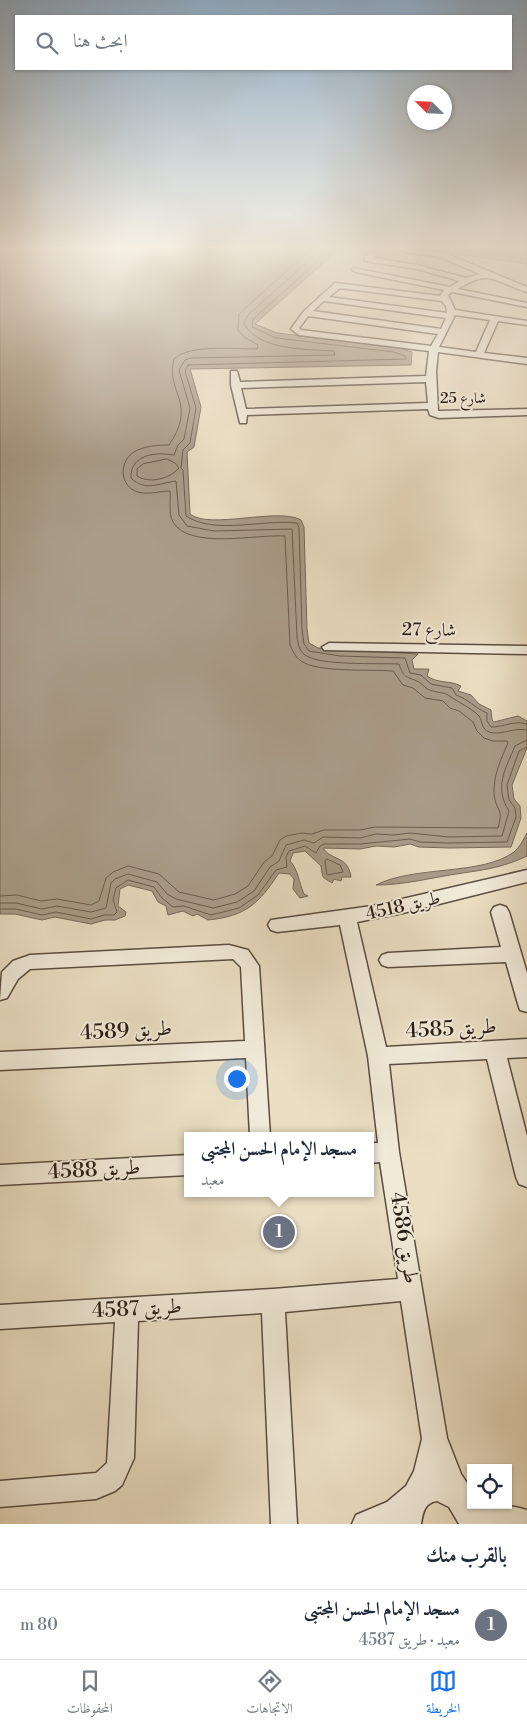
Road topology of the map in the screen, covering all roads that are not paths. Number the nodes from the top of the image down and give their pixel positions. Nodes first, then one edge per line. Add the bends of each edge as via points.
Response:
1 (302, 318) edge
2 (344, 318) edge
3 (449, 318) edge
4 (495, 318) joint
5 (527, 323) edge
6 (443, 332) junction
7 (434, 349) junction
8 (479, 355) junction
9 (527, 359) edge
10 (234, 373) dead end
11 (431, 379) junction
12 (236, 385) junction
13 (433, 406) junction
14 (527, 412) edge
15 (330, 647) dead end
16 (527, 650) edge
17 (527, 876) edge
18 (500, 912) dead end
19 (347, 919) junction
20 (277, 925) dead end
21 (512, 954) junction
22 (388, 960) dead end
23 (0, 992) edge
24 (527, 1004) edge
25 (254, 1048) junction
26 (527, 1048) edge
27 (495, 1050) junction
28 (378, 1056) junction
29 (0, 1061) edge
30 (260, 1132) edge
31 (380, 1153) edge
32 (184, 1165) edge
33 (526, 1173) edge
34 (0, 1175) edge
35 (412, 1289) junction
36 (274, 1301) junction
37 (127, 1309) junction
38 (0, 1317) edge
39 (435, 1439) junction
40 (0, 1494) edge
41 (458, 1496) junction
42 (411, 1512) edge
43 (527, 1523) edge
44 (284, 1524) edge
45 (365, 1524) edge
46 (472, 1524) edge

1 - 7 street via 294,327 296,331
2 - 6 street
3 - 6 street
4 - 5 street
4 - 8 street
6 - 7 street
7 - 8 street
7 - 11 street, شارع 25
8 - 9 street
10 - 12 street
11 - 12 street
11 - 13 street, شارع 25
12 - 13 street via 243,416
13 - 14 street, شارع 25 via 433,413 439,415
15 - 16 street, شارع 27
17 - 19 street, طريق 4518
18 - 21 street
19 - 20 street, طريق 4518
19 - 28 street, طريق 4586
21 - 22 street
21 - 24 street
23 - 25 street via 9,974 30,962 236,952 247,959 250,966
25 - 29 street, طريق 4589
25 - 30 street
26 - 27 street, طريق 4585
27 - 28 street, طريق 4585
27 - 33 street
28 - 31 street, طريق 4586
31 - 35 street, طريق 4586
32 - 34 street, طريق 4588
35 - 36 street, طريق 4587
35 - 39 street, طريق 4586
36 - 37 street, طريق 4587
36 - 44 street
37 - 38 street, طريق 4587
37 - 40 street via 121,1458 115,1474 96,1486
39 - 41 street, طريق 4586
39 - 42 street, طريق 4586 via 428,1470
41 - 42 street via 438,1487 429,1488 420,1493
41 - 43 street via 481,1513
41 - 46 street, طريق 4586 via 466,1505
42 - 45 street

